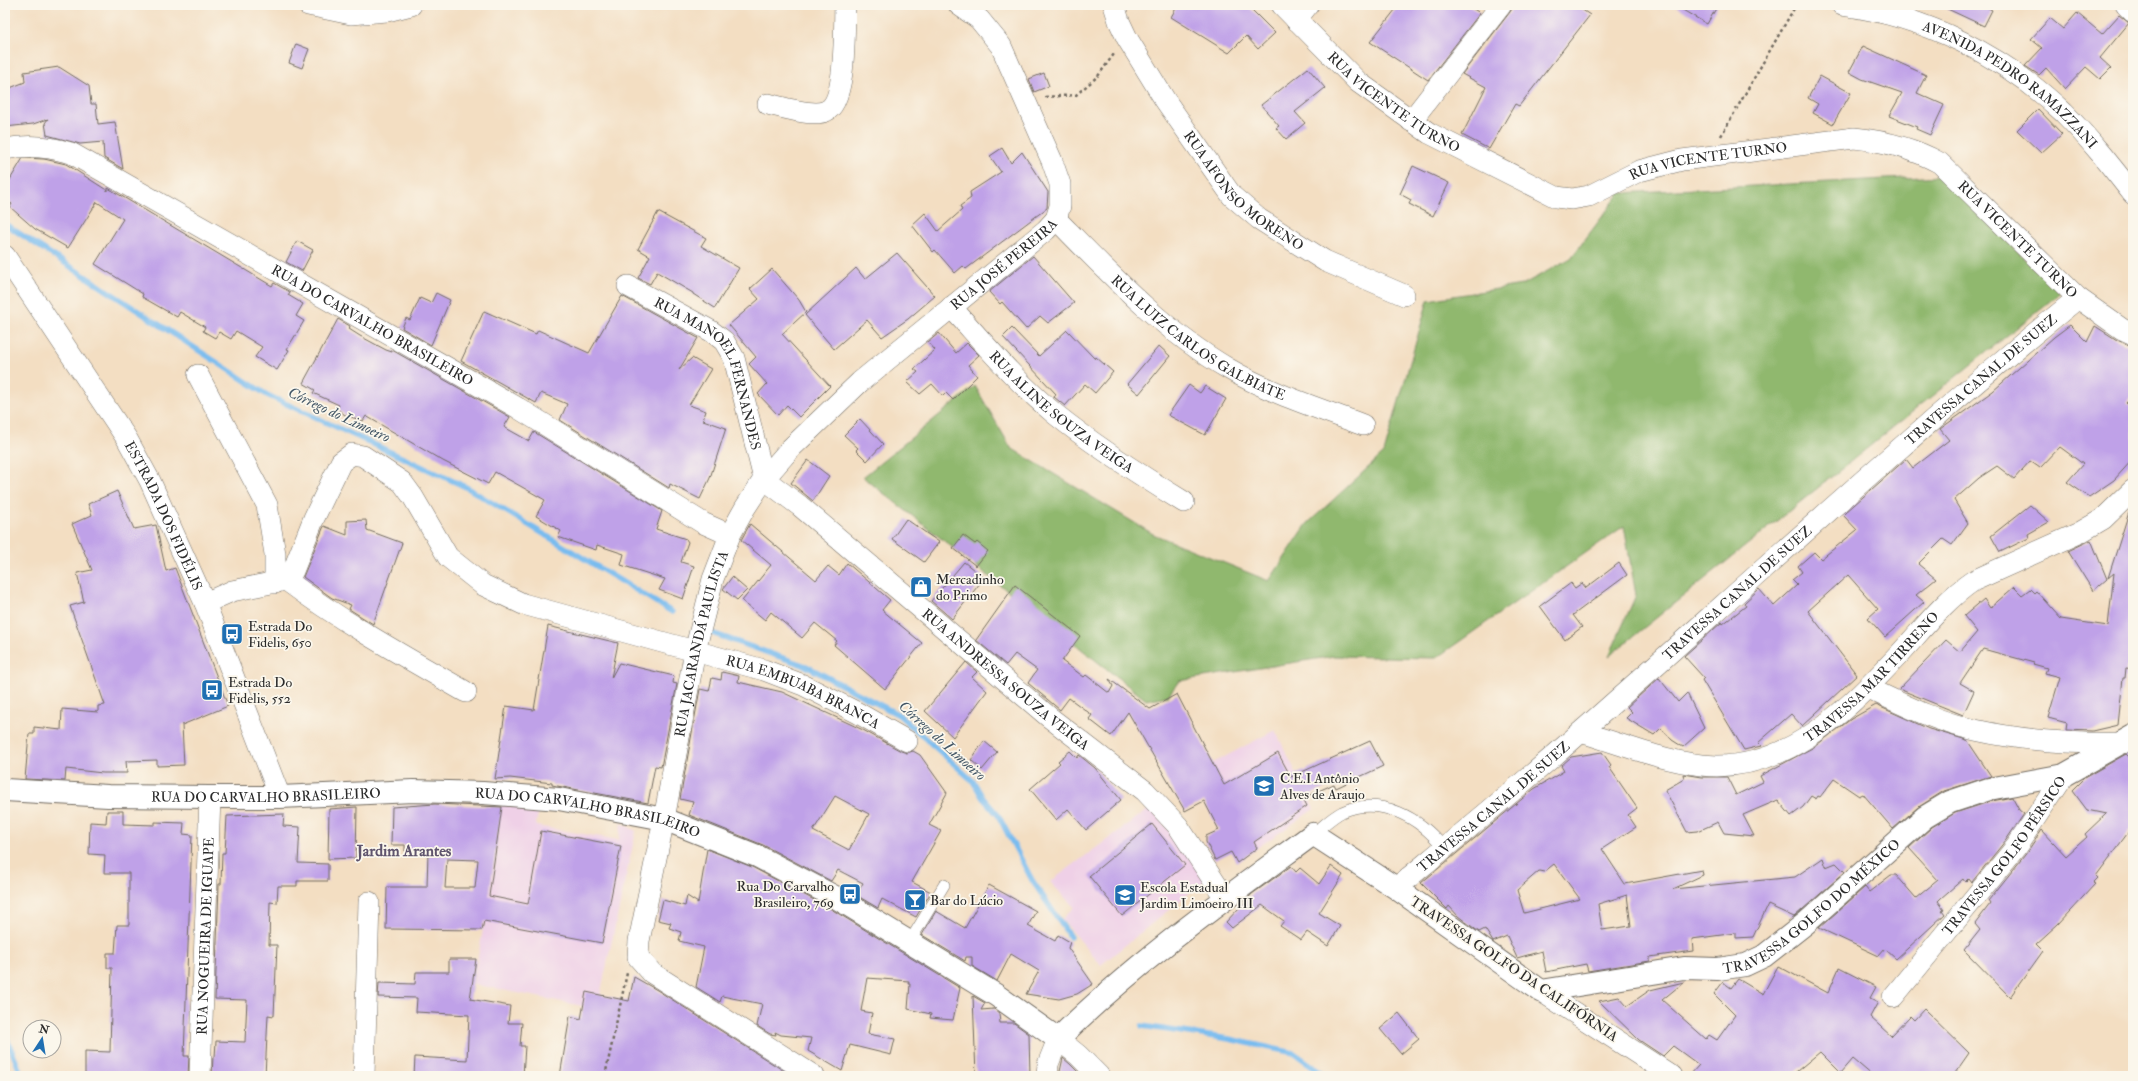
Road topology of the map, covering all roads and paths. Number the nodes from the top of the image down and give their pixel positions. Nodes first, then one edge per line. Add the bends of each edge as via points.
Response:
1 (308, 5) edge
2 (411, 5) edge
3 (845, 5) edge
4 (959, 5) edge
5 (1114, 5) edge
6 (1282, 5) edge
7 (1502, 5) edge
8 (1796, 5) edge
9 (1842, 5) edge
10 (2126, 5) edge
11 (1302, 12) edge
12 (2133, 12) edge
13 (1127, 38) junction
14 (1023, 93) junction
15 (768, 104) dead end
16 (1411, 121) junction
17 (5, 149) edge
18 (1709, 157) junction
19 (2133, 194) edge
20 (1056, 219) junction
21 (5, 256) edge
22 (628, 286) dead end
23 (1404, 295) dead end
24 (2078, 298) junction
25 (951, 307) junction
26 (2133, 334) edge
27 (198, 375) dead end
28 (1363, 425) dead end
29 (764, 479) junction
30 (2133, 490) edge
31 (1184, 502) dead end
32 (730, 535) junction
33 (280, 581) junction
34 (205, 603) junction
35 (696, 644) junction
36 (1868, 688) junction
37 (466, 692) dead end
38 (1581, 732) junction
39 (2128, 739) edge
40 (907, 741) dead end
41 (2064, 775) junction
42 (5, 790) edge
43 (210, 797) junction
44 (280, 797) junction
45 (664, 819) junction
46 (1313, 834) junction
47 (1444, 848) junction
48 (944, 885) dead end
49 (1396, 888) junction
50 (1226, 898) junction
51 (369, 902) dead end
52 (910, 941) junction
53 (638, 957) junction
54 (1541, 991) junction
55 (1893, 997) dead end
56 (1058, 1039) junction
57 (200, 1076) edge
58 (364, 1076) edge
59 (605, 1076) edge
60 (814, 1076) edge
61 (1047, 1076) edge
62 (1099, 1076) edge
63 (1672, 1076) edge

1 - 2 street via 351,14 388,12
3 - 15 street via 841,83 839,96 832,107 825,112 814,113
4 - 14 street via 979,19 1002,46
5 - 13 street
6 - 11 street, RUA VICENTE TURNO
7 - 16 street
8 - 18 path
9 - 19 street, AVENIDA PEDRO RAMAZZANI via 1891,15 1930,27 1975,47 2020,75 2065,114
10 - 12 street
11 - 16 street, RUA VICENTE TURNO via 1358,82
13 - 14 path via 1098,76 1076,95 1047,97
13 - 23 street, RUA AFONSO MORENO via 1164,100 1232,196 1259,219 1325,261
14 - 20 street, RUA JOSÉ PEREIRA via 1060,184 1060,206
16 - 18 street, RUA VICENTE TURNO via 1429,133 1556,197 1572,199 1589,196 1639,171 1655,166
17 - 32 street, RUA DO CARVALHO BRASILEIRO via 23,145 71,153 518,408 703,523
18 - 24 street, RUA VICENTE TURNO via 1854,138 1881,140 1924,154 1940,163
20 - 25 street, RUA JOSÉ PEREIRA via 1046,230
20 - 28 street, RUA LUIZ CARLOS GALBIATE via 1151,312 1192,346 1230,370 1264,386
21 - 34 street, ESTRADA DOS FIDÉLIS via 127,439 153,487
22 - 29 street, RUA MANOEL FERNANDES via 711,331 724,341 734,358
24 - 26 street, RUA VICENTE TURNO
24 - 38 street, TRAVESSA CANAL DE SUEZ via 1784,549
25 - 29 street, RUA JOSÉ PEREIRA via 860,382 790,449
25 - 31 street, RUA ALINE SOUZA VEIGA via 1054,413 1121,463
27 - 33 street via 267,505
29 - 32 street, RUA JACARANDÁ PAULISTA
29 - 50 street, RUA ANDRESSA SOUZA VEIGA via 800,506 1043,712 1145,791 1178,826
30 - 36 street, TRAVESSA MAR TIRRENO via 2103,519 2048,548 1972,581 1945,605
32 - 35 street, RUA JACARANDÁ PAULISTA via 714,579
33 - 34 street via 232,591
33 - 35 street, RUA EMBUABA BRANCA via 293,571 314,518 341,462 352,454 363,456 402,482 448,557 483,585 523,604
33 - 37 street
34 - 44 street, ESTRADA DOS FIDÉLIS
35 - 40 street, RUA EMBUABA BRANCA via 803,685
35 - 45 street, RUA JACARANDÁ PAULISTA
36 - 38 street, TRAVESSA MAR TIRRENO via 1826,724 1795,745 1748,764 1701,765 1674,760
36 - 39 street via 1918,711 1973,730 2042,741 2081,744
38 - 47 street, TRAVESSA CANAL DE SUEZ
39 - 41 street, TRAVESSA GOLFO PÉRSICO
41 - 54 street, TRAVESSA GOLFO DO MÉXICO via 1984,791 1950,802 1925,817 1806,923 1764,956 1745,965 1718,969 1684,968
41 - 55 street, TRAVESSA GOLFO PÉRSICO via 2016,847
42 - 43 street, RUA DO CARVALHO BRASILEIRO via 108,796
43 - 44 street, RUA DO CARVALHO BRASILEIRO
43 - 57 street, RUA NOGUEIRA DE IGUAPE
44 - 45 street, RUA DO CARVALHO BRASILEIRO via 413,791 483,793 559,799
45 - 52 street, RUA DO CARVALHO BRASILEIRO via 757,856 837,898
45 - 53 street, RUA JACARANDÁ PAULISTA via 639,940
46 - 47 lane via 1342,813 1358,807 1380,805 1419,824
46 - 49 street, TRAVESSA GOLFO DA CALIFÓRNIA
46 - 50 street
47 - 49 street, TRAVESSA CANAL DE SUEZ
48 - 52 lane
49 - 54 street, TRAVESSA GOLFO DA CALIFÓRNIA
50 - 56 street via 1134,969
51 - 58 street
52 - 56 street, RUA DO CARVALHO BRASILEIRO via 996,995
53 - 59 path via 625,977
53 - 60 street via 652,973
54 - 63 street, TRAVESSA GOLFO DA CALIFÓRNIA
56 - 61 street via 1048,1064
56 - 62 street, RUA DO CARVALHO BRASILEIRO

